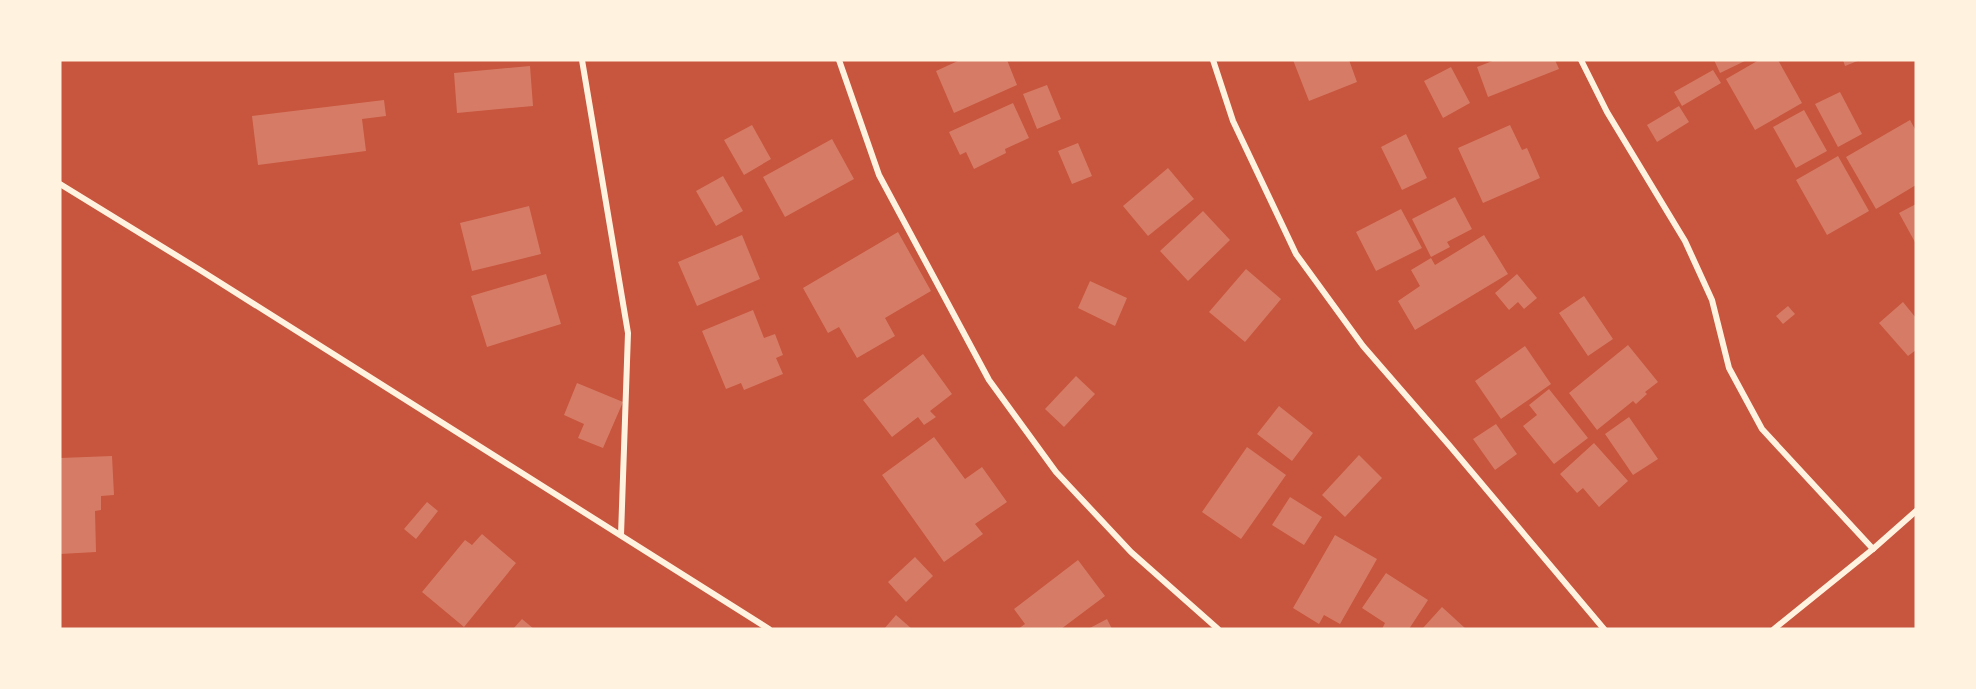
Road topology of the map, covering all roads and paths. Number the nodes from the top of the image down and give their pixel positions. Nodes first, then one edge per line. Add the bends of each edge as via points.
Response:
1 (582, 60) edge
2 (839, 60) edge
3 (1213, 60) edge
4 (1581, 60) edge
5 (60, 184) edge
6 (1916, 511) edge
7 (621, 535) junction
8 (1873, 549) junction
9 (770, 629) edge
10 (1218, 629) edge
11 (1604, 629) edge
12 (1774, 629) edge

1 - 7 street via 628,333
2 - 10 street via 879,175 989,380 1064,480 1131,552
3 - 11 street via 1233,121 1296,254 1363,346
4 - 8 street via 1607,112 1685,241 1712,300 1729,368 1762,429
5 - 7 street
6 - 8 street
7 - 9 street
8 - 12 street

